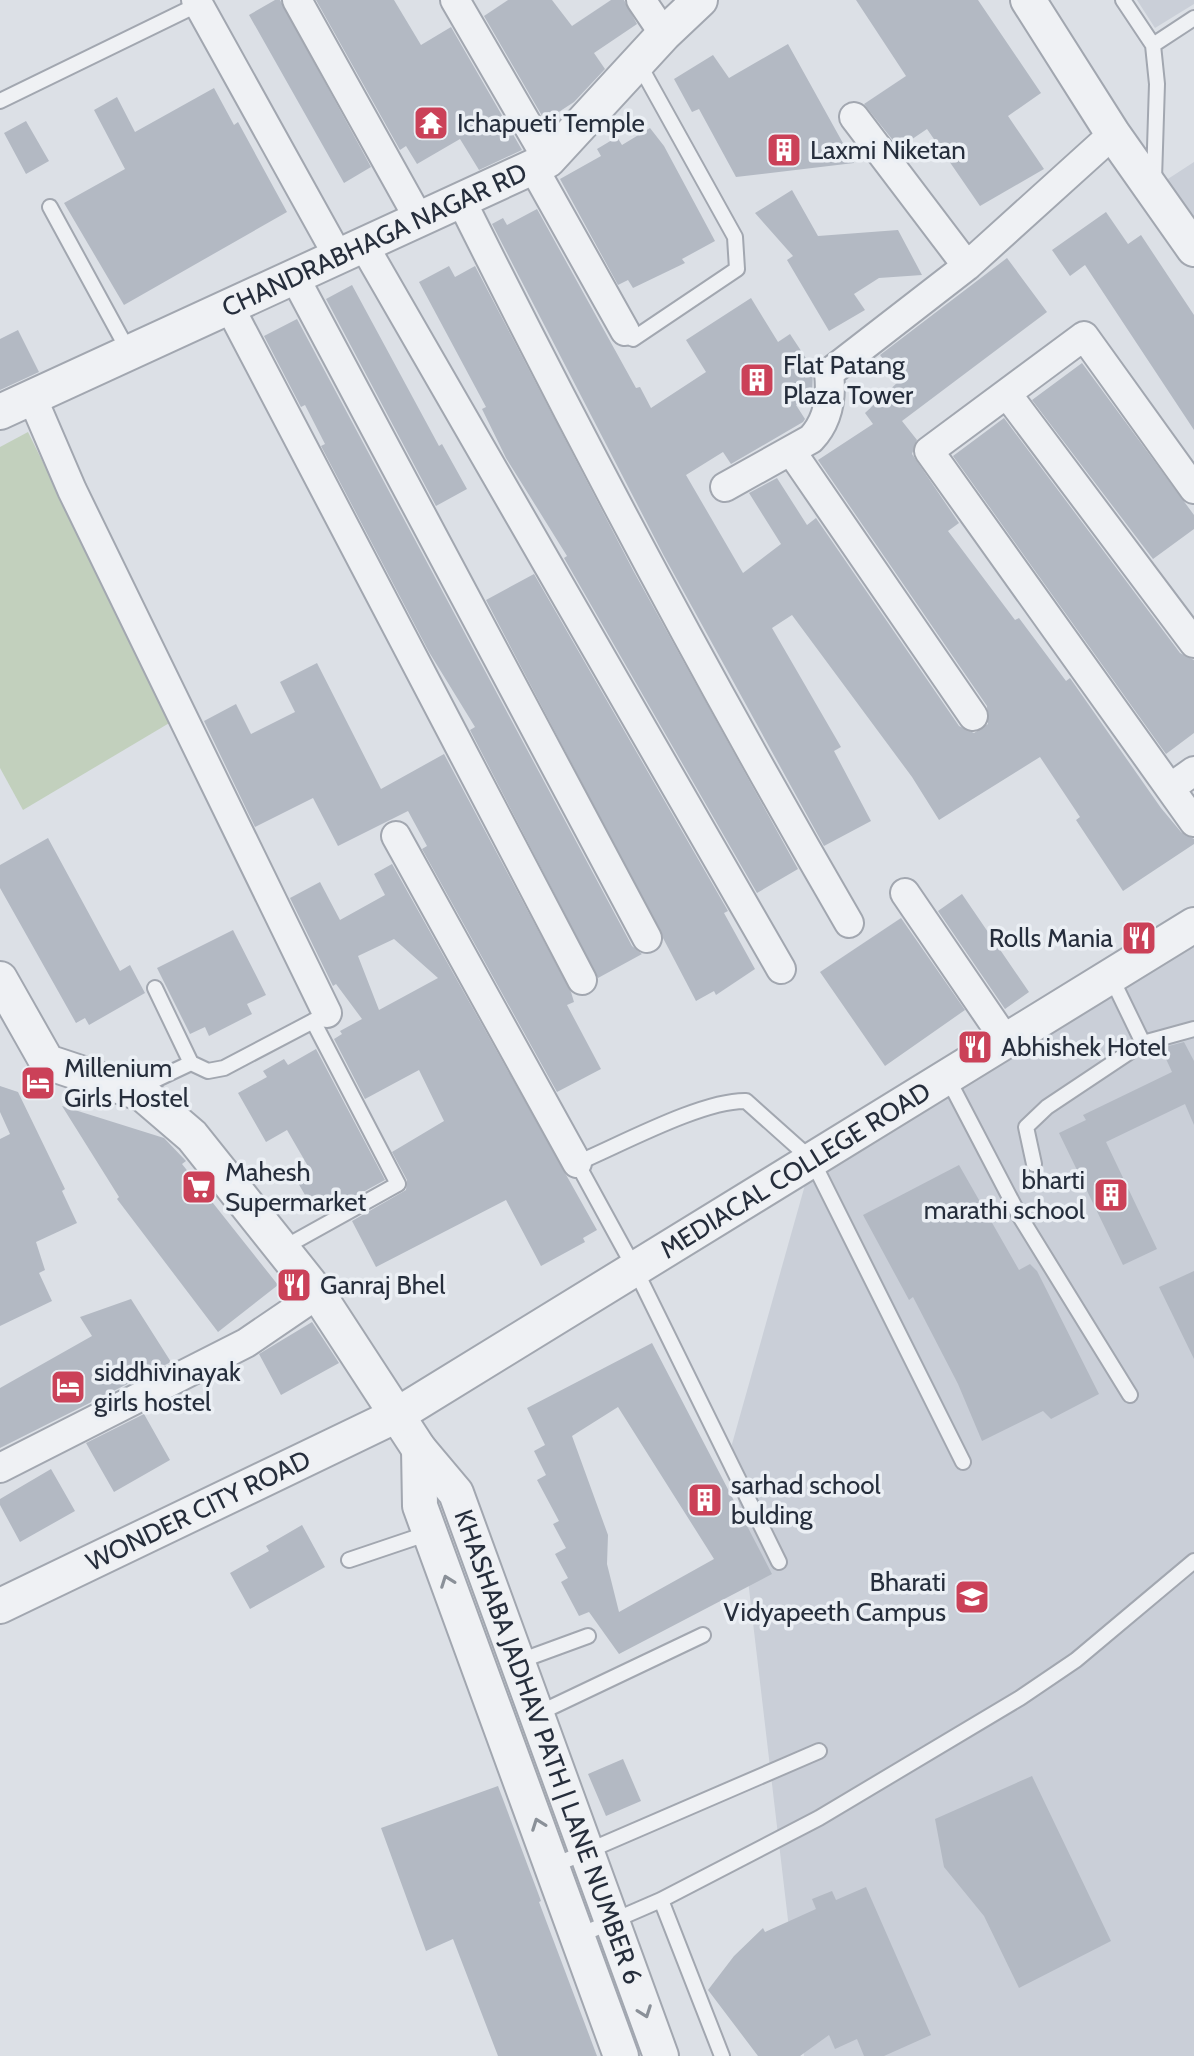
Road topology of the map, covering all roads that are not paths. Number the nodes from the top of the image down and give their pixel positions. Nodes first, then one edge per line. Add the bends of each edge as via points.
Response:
1 (297, 0) edge
2 (455, 0) edge
3 (641, 0) edge
4 (700, 0) edge
5 (1028, 0) edge
6 (1123, 0) edge
7 (198, 2) edge
8 (1194, 18) edge
9 (664, 34) junction
10 (1153, 45) junction
11 (639, 63) junction
12 (0, 101) edge
13 (854, 117) dead end
14 (1113, 134) junction
15 (540, 164) junction
16 (1154, 188) junction
17 (461, 200) junction
18 (50, 207) dead end
19 (419, 219) junction
20 (1194, 249) edge
21 (351, 250) junction
22 (967, 266) junction
23 (294, 276) junction
24 (229, 306) junction
25 (629, 335) joint
26 (130, 352) junction
27 (1007, 394) junction
28 (32, 397) junction
29 (0, 412) edge
30 (791, 451) junction
31 (1192, 482) edge
32 (725, 487) dead end
33 (1194, 643) edge
34 (973, 716) dead end
35 (1194, 771) edge
36 (1170, 788) junction
37 (1194, 822) edge
38 (396, 836) dead end
39 (905, 893) dead end
40 (849, 923) dead end
41 (1194, 925) edge
42 (647, 938) dead end
43 (781, 969) dead end
44 (1111, 977) junction
45 (0, 979) edge
46 (582, 980) dead end
47 (155, 988) dead end
48 (320, 1017) junction
49 (1194, 1029) edge
50 (1006, 1041) junction
51 (1143, 1043) junction
52 (191, 1063) junction
53 (947, 1077) junction
54 (132, 1090) junction
55 (812, 1160) junction
56 (577, 1163) junction
57 (1034, 1164) dead end
58 (282, 1248) junction
59 (635, 1269) junction
60 (318, 1294) junction
61 (1130, 1395) dead end
62 (397, 1415) junction
63 (419, 1449) junction
64 (963, 1462) dead end
65 (0, 1468) edge
66 (429, 1533) junction
67 (349, 1560) dead end
68 (1194, 1561) edge
69 (779, 1562) dead end
70 (0, 1606) edge
71 (703, 1635) dead end
72 (588, 1636) dead end
73 (517, 1662) junction
74 (536, 1714) junction
75 (819, 1751) dead end
76 (587, 1854) junction
77 (553, 1866) junction
78 (661, 1900) junction
79 (613, 1923) junction
80 (578, 1936) junction
81 (621, 2056) edge
82 (661, 2056) edge
83 (722, 2056) edge

1 - 19 street
2 - 15 street
3 - 9 street
4 - 9 street, CHANDRABHAGA NAGAR RD
5 - 14 street
6 - 10 lane
7 - 12 lane
7 - 21 street
8 - 10 lane
9 - 11 street, CHANDRABHAGA NAGAR RD
10 - 16 lane
11 - 15 street, CHANDRABHAGA NAGAR RD
11 - 25 lane via 735,237 737,269
13 - 22 street
14 - 16 street
14 - 22 street
15 - 17 street, CHANDRABHAGA NAGAR RD
15 - 25 street
16 - 20 street
17 - 19 street, CHANDRABHAGA NAGAR RD
17 - 40 street via 572,424
18 - 26 lane
19 - 21 street, CHANDRABHAGA NAGAR RD
21 - 23 street, CHANDRABHAGA NAGAR RD
21 - 43 street
22 - 30 street via 829,373 831,390 821,428
23 - 24 street, CHANDRABHAGA NAGAR RD
23 - 42 street
24 - 26 street, CHANDRABHAGA NAGAR RD
24 - 46 street
26 - 28 street, CHANDRABHAGA NAGAR RD
27 - 31 street via 1084,336
27 - 33 street
27 - 36 street via 929,451
28 - 29 street, CHANDRABHAGA NAGAR RD
28 - 48 street
30 - 32 street
30 - 34 street
35 - 36 street
36 - 37 street
38 - 56 street
39 - 50 street
41 - 44 street, MEDIACAL COLLEGE ROAD
44 - 50 street, MEDIACAL COLLEGE ROAD
44 - 51 lane
45 - 54 street, KHASHABA JADHAV PATH | LANE NUMBER 6 via 47,1062
47 - 52 lane
48 - 52 lane via 224,1068 208,1071
48 - 58 lane via 398,1184
49 - 51 lane
50 - 53 street, MEDIACAL COLLEGE ROAD
51 - 57 lane via 1026,1127
52 - 54 lane
53 - 55 street, MEDIACAL COLLEGE ROAD
53 - 61 lane via 1019,1215
54 - 58 street, KHASHABA JADHAV PATH | LANE NUMBER 6 via 192,1136
55 - 56 lane via 746,1101 730,1101
55 - 59 street, MEDIACAL COLLEGE ROAD
55 - 64 lane
56 - 59 lane
58 - 60 street, KHASHABA JADHAV PATH | LANE NUMBER 6
59 - 62 street, MEDIACAL COLLEGE ROAD
59 - 69 lane
60 - 62 street, KHASHABA JADHAV PATH | LANE NUMBER 6
60 - 65 street via 246,1343
62 - 63 street, KHASHABA JADHAV PATH | LANE NUMBER 6
62 - 70 street, WONDER CITY ROAD
63 - 66 street, KHASHABA JADHAV PATH | LANE NUMBER 6 via 420,1506
63 - 73 street, KHASHABA JADHAV PATH | LANE NUMBER 6 via 456,1493
66 - 67 lane
77 -> 66 street, KHASHABA JADHAV PATH | LANE NUMBER 6
68 - 78 lane via 1076,1660 1020,1698 819,1818
71 - 74 lane
72 - 73 lane
73 - 74 street, KHASHABA JADHAV PATH | LANE NUMBER 6
74 - 76 street, KHASHABA JADHAV PATH | LANE NUMBER 6
75 - 76 lane
76 - 77 lane
76 - 79 street, KHASHABA JADHAV PATH | LANE NUMBER 6
77 - 80 street, KHASHABA JADHAV PATH | LANE NUMBER 6
78 - 79 lane
78 - 83 lane
79 - 80 lane
79 -> 82 street, KHASHABA JADHAV PATH | LANE NUMBER 6
80 - 81 street, KHASHABA JADHAV PATH | LANE NUMBER 6

